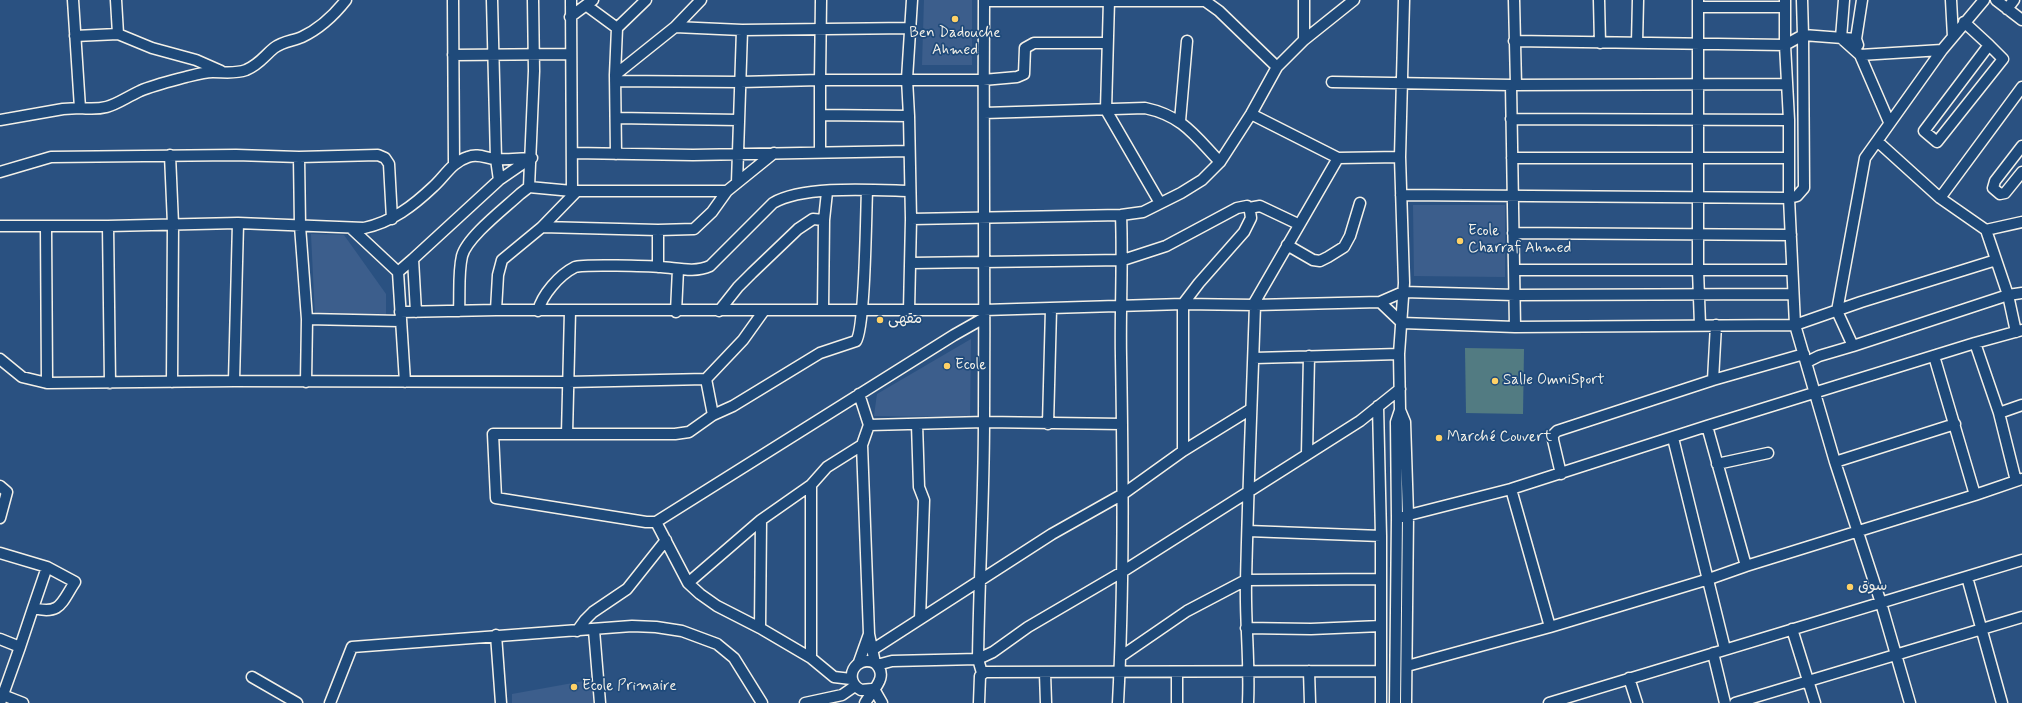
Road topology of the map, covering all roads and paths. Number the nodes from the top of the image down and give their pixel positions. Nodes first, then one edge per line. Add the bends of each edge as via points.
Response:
1 (73, 0) edge
2 (116, 0) edge
3 (346, 0) edge
4 (453, 0) edge
5 (492, 0) edge
6 (533, 0) edge
7 (571, 0) edge
8 (646, 0) edge
9 (701, 0) edge
10 (821, 0) edge
11 (912, 0) edge
12 (1109, 0) edge
13 (1304, 0) edge
14 (1354, 0) edge
15 (1404, 0) edge
16 (1514, 0) edge
17 (1599, 0) edge
18 (1638, 0) edge
19 (1802, 0) edge
20 (1844, 0) edge
21 (1862, 0) edge
22 (1951, 0) edge
23 (1984, 0) edge
24 (1996, 0) edge
25 (2014, 0) edge
26 (984, 1) edge
27 (1026, 1) edge
28 (1205, 1) edge
29 (590, 3) edge
30 (1698, 3) edge
31 (1785, 4) edge
32 (2007, 8) junction
33 (570, 17) junction
34 (2022, 20) edge
35 (1964, 22) junction
36 (675, 27) junction
37 (617, 28) junction
38 (910, 28) junction
39 (821, 29) junction
40 (742, 30) junction
41 (118, 34) junction
42 (1802, 35) junction
43 (75, 36) junction
44 (1953, 37) junction
45 (1841, 38) junction
46 (1856, 39) junction
47 (1304, 40) junction
48 (1514, 41) junction
49 (1106, 42) junction
50 (1187, 42) dead end
51 (1600, 43) junction
52 (1637, 43) junction
53 (1698, 44) junction
54 (1785, 45) junction
55 (1988, 45) junction
56 (1942, 50) junction
57 (493, 54) junction
58 (533, 54) junction
59 (571, 54) junction
60 (454, 55) junction
61 (1860, 55) junction
62 (1277, 67) junction
63 (211, 69) junction
64 (618, 79) junction
65 (820, 80) junction
66 (907, 80) junction
67 (983, 80) junction
68 (740, 82) junction
69 (1332, 82) dead end
70 (1403, 83) junction
71 (1698, 84) junction
72 (1787, 84) junction
73 (1513, 85) junction
74 (2022, 87) edge
75 (80, 108) junction
76 (1106, 110) junction
77 (984, 113) junction
78 (1251, 114) junction
79 (820, 115) junction
80 (909, 116) junction
81 (616, 118) junction
82 (1511, 119) junction
83 (0, 120) edge
84 (739, 120) junction
85 (1789, 120) junction
86 (1180, 121) junction
87 (1698, 121) junction
88 (1889, 122) junction
89 (1877, 141) junction
90 (2022, 146) edge
91 (909, 151) junction
92 (774, 152) junction
93 (820, 152) junction
94 (573, 153) junction
95 (616, 154) junction
96 (737, 154) junction
97 (170, 155) junction
98 (1400, 156) junction
99 (299, 157) junction
100 (532, 158) junction
101 (1338, 158) junction
102 (1512, 158) junction
103 (1698, 158) junction
104 (1788, 158) junction
105 (496, 159) junction
106 (1220, 162) junction
107 (454, 163) junction
108 (0, 172) edge
109 (2022, 172) edge
110 (499, 180) junction
111 (737, 182) junction
112 (529, 187) junction
113 (868, 190) junction
114 (575, 191) junction
115 (727, 191) junction
116 (910, 191) junction
117 (827, 192) junction
118 (1401, 195) junction
119 (1512, 196) junction
120 (1698, 196) junction
121 (1789, 198) junction
122 (1940, 198) junction
123 (1160, 203) junction
124 (1360, 203) dead end
125 (1249, 208) junction
126 (1121, 215) junction
127 (984, 216) junction
128 (392, 219) junction
129 (911, 219) junction
130 (824, 220) junction
131 (2022, 222) edge
132 (238, 223) junction
133 (173, 224) junction
134 (1298, 224) junction
135 (0, 226) edge
136 (108, 226) junction
137 (300, 226) junction
138 (46, 227) junction
139 (542, 228) junction
140 (352, 229) junction
141 (658, 230) junction
142 (1986, 230) junction
143 (1513, 233) junction
144 (1698, 234) junction
145 (1791, 235) junction
146 (1287, 245) junction
147 (414, 258) junction
148 (1123, 260) junction
149 (1996, 260) junction
150 (985, 261) junction
151 (911, 263) junction
152 (658, 266) junction
153 (678, 269) junction
154 (1515, 270) junction
155 (1698, 270) junction
156 (1792, 270) junction
157 (398, 272) junction
158 (1403, 292) junction
159 (2022, 293) edge
160 (1793, 294) junction
161 (1515, 295) junction
162 (1699, 295) junction
163 (2008, 295) junction
164 (1380, 302) junction
165 (1183, 304) junction
166 (1254, 305) junction
167 (1120, 307) junction
168 (1051, 309) junction
169 (496, 310) junction
170 (823, 310) junction
171 (459, 311) junction
172 (538, 311) junction
173 (570, 311) junction
174 (719, 311) junction
175 (862, 311) junction
176 (909, 311) junction
177 (1837, 311) junction
178 (416, 312) junction
179 (676, 312) junction
180 (763, 312) junction
181 (984, 314) junction
182 (400, 316) junction
183 (307, 319) junction
184 (1402, 323) junction
185 (1700, 325) junction
186 (1716, 325) junction
187 (1795, 325) junction
188 (1515, 327) junction
189 (2019, 331) edge
190 (1975, 343) junction
191 (1853, 346) junction
192 (1399, 354) junction
193 (1309, 356) junction
194 (1934, 356) junction
195 (1254, 358) junction
196 (1806, 358) junction
197 (0, 359) edge
198 (706, 380) junction
199 (1713, 380) junction
200 (234, 381) junction
201 (172, 382) junction
202 (306, 382) junction
203 (405, 382) junction
204 (568, 382) junction
205 (47, 383) junction
206 (110, 383) junction
207 (1400, 389) junction
208 (1816, 393) junction
209 (859, 394) junction
210 (2022, 405) edge
211 (1378, 406) junction
212 (1251, 409) junction
213 (1400, 410) junction
214 (1999, 413) junction
215 (713, 415) junction
216 (984, 422) junction
217 (917, 424) junction
218 (1048, 424) junction
219 (1122, 424) junction
220 (1955, 424) junction
221 (869, 425) junction
222 (1707, 426) junction
223 (568, 434) junction
224 (1673, 438) junction
225 (862, 445) junction
226 (1183, 451) junction
227 (1768, 453) dead end
228 (1307, 454) junction
229 (1835, 462) junction
230 (1717, 464) junction
231 (1561, 474) junction
232 (2019, 480) edge
233 (811, 485) junction
234 (0, 486) edge
235 (1511, 489) junction
236 (1248, 492) junction
237 (1124, 494) junction
238 (1976, 495) junction
239 (1408, 515) junction
240 (0, 518) edge
241 (1397, 518) junction
242 (761, 520) junction
243 (656, 522) junction
244 (1248, 531) junction
245 (1857, 531) junction
246 (1381, 536) junction
247 (666, 540) junction
248 (0, 553) edge
249 (2022, 560) edge
250 (1746, 566) junction
251 (47, 567) junction
252 (1122, 572) junction
253 (1407, 572) junction
254 (1396, 573) junction
255 (1967, 578) junction
256 (1380, 579) junction
257 (1709, 579) junction
258 (979, 580) junction
259 (1246, 580) junction
260 (688, 583) junction
261 (1881, 603) junction
262 (33, 608) junction
263 (2022, 617) edge
264 (920, 619) junction
265 (1381, 626) junction
266 (1550, 626) junction
267 (760, 628) junction
268 (1246, 628) junction
269 (1792, 629) junction
270 (1982, 629) junction
271 (594, 630) junction
272 (577, 631) junction
273 (868, 634) junction
274 (496, 635) junction
275 (0, 639) edge
276 (20, 647) junction
277 (1725, 649) junction
278 (872, 650) junction
279 (1712, 652) junction
280 (1896, 655) junction
281 (1120, 657) junction
282 (810, 658) junction
283 (978, 659) junction
284 (859, 662) junction
285 (876, 664) junction
286 (1407, 666) junction
287 (1381, 670) junction
288 (1120, 672) junction
289 (1177, 672) junction
290 (1249, 672) junction
291 (1309, 672) junction
292 (982, 673) junction
293 (1045, 673) junction
294 (252, 678) dead end
295 (1629, 678) junction
296 (1809, 681) junction
297 (854, 684) junction
298 (873, 689) junction
299 (1, 697) edge
300 (23, 703) edge
301 (297, 703) edge
302 (330, 703) edge
303 (501, 703) edge
304 (600, 703) edge
305 (762, 703) edge
306 (805, 703) edge
307 (860, 703) edge
308 (865, 703) edge
309 (882, 703) edge
310 (979, 703) edge
311 (1046, 703) edge
312 (1118, 703) edge
313 (1177, 703) edge
314 (1248, 703) edge
315 (1310, 703) edge
316 (1381, 703) edge
317 (1395, 703) edge
318 (1406, 703) edge
319 (1549, 703) edge
320 (1637, 703) edge
321 (1725, 703) edge
322 (1735, 703) edge
323 (1815, 703) edge
324 (1910, 703) edge
325 (2002, 703) edge

1 - 43 street
2 - 41 street
3 - 63 street via 320,24 302,37 274,48 255,66 245,71 224,72
4 - 60 street
5 - 57 street
6 - 58 street
7 - 33 street
8 - 37 street
9 - 36 street
10 - 39 street
11 - 38 street
12 - 27 street
12 - 28 street
12 - 49 street
13 - 47 street
14 - 47 street
15 - 70 street
16 - 48 street
17 - 51 street
18 - 52 street
19 - 42 street
20 - 45 street
21 - 46 street
22 - 44 street
23 - 35 street
24 - 32 street
25 - 32 street
26 - 27 street
26 - 67 street
28 - 62 street
29 - 33 street
29 - 37 street
30 - 31 street
30 - 53 street
31 - 54 street
32 - 34 street
33 - 59 street
35 - 44 street
35 - 55 street
36 - 40 street
36 - 64 street
37 - 64 street
38 - 39 street
38 - 66 street
39 - 40 street
39 - 65 street
40 - 68 street
41 - 43 street
41 - 63 street
42 - 45 street
42 - 54 street
42 - 121 street via 1804,188 1797,196
43 - 75 street
44 - 56 street
45 - 46 street
45 - 61 street
46 - 61 street
47 - 62 street
48 - 51 street
48 - 73 street
49 - 67 street via 1034,43 1025,48 1024,74
49 - 76 street
50 - 86 street
51 - 52 street
52 - 53 street
53 - 54 street
53 - 71 street
54 - 72 street
55 - 55 street via 1924,131 1937,142 2003,59
56 - 61 street
56 - 88 street
57 - 58 street
57 - 60 street
57 - 105 street
58 - 59 street
58 - 100 street
59 - 94 street
60 - 107 street
61 - 88 street
62 - 78 street
63 - 75 street via 151,87 106,108
64 - 68 street
64 - 81 street
65 - 66 street
65 - 68 street
65 - 79 street
66 - 67 street
66 - 80 street
67 - 77 street
68 - 84 street
69 - 70 street
70 - 73 street
70 - 98 street
71 - 72 street
71 - 73 street
71 - 87 street
72 - 85 street
73 - 82 street
74 - 122 street
75 - 83 street
76 - 77 street
76 - 86 street via 1146,108
76 - 123 street
77 - 127 street
78 - 101 street
78 - 106 street
79 - 80 street
79 - 93 street
80 - 91 street
81 - 84 street
81 - 95 street
82 - 87 street
82 - 102 street
84 - 96 street
85 - 87 street
85 - 104 street
86 - 106 street
87 - 103 street
88 - 89 street
89 - 122 street
89 - 177 street via 1865,158
90 - 109 street via 1993,188 2000,194 2005,193
91 - 93 street
91 - 116 street
92 - 93 street
92 - 96 street
92 - 111 street
94 - 95 street
94 - 114 street
95 - 96 street
96 - 111 street
97 - 99 street
97 - 108 street via 51,157
97 - 133 street
98 - 101 street
98 - 118 street
99 - 128 street via 378,155 386,158 389,164
99 - 137 street
100 - 105 street
100 - 110 street
100 - 112 street
101 - 134 street
102 - 103 street
102 - 119 street
103 - 104 street
103 - 120 street
104 - 121 street
105 - 107 street via 473,155
105 - 110 street
106 - 123 street via 1202,180
107 - 128 street via 434,186
110 - 147 street
111 - 115 street
112 - 114 street
112 - 171 street via 467,243 460,269
113 - 116 street
113 - 117 street
113 - 175 street
114 - 115 street
114 - 139 street
115 - 141 street via 712,212 694,229
116 - 129 street
117 - 130 street
117 - 153 street via 807,192 783,197 773,203 710,266 702,270
118 - 119 street
118 - 158 street
119 - 120 street
119 - 143 street
120 - 121 street
120 - 144 street
121 - 145 street
122 - 142 street
123 - 126 street via 1142,212
124 - 146 street via 1344,247 1328,257 1320,261 1313,260
125 - 134 street via 1260,206
125 - 148 street via 1236,208 1166,246
125 - 165 street via 1251,218 1244,232
126 - 127 street
126 - 148 street
127 - 129 street
127 - 150 street
128 - 140 street via 379,225
129 - 151 street
130 - 170 street
130 - 174 street via 813,219 798,229 738,287
131 - 142 street
132 - 133 street
132 - 137 street
132 - 200 street
133 - 136 street
133 - 201 street
134 - 146 street
135 - 138 street
136 - 138 street
136 - 206 street
137 - 140 street
137 - 183 street
138 - 205 street
139 - 141 street
139 - 169 street via 502,260 498,270
140 - 157 street
141 - 152 street
142 - 149 street
143 - 144 street
143 - 154 street
144 - 145 street
144 - 155 street
145 - 156 street
146 - 166 street
147 - 157 street
147 - 178 street
148 - 150 street
148 - 167 street
149 - 163 street
149 - 177 street
150 - 151 street
150 - 181 street
151 - 176 street
152 - 153 street
152 - 172 street via 575,267 549,289
153 - 179 street
154 - 155 street
154 - 161 street
155 - 156 street
155 - 162 street
156 - 160 street
157 - 182 street
158 - 161 street
158 - 164 street
158 - 184 street
159 - 163 street
160 - 162 street
160 - 187 street
161 - 162 street
161 - 188 street
162 - 185 street
163 - 189 street
163 - 191 street
164 - 166 street
164 - 184 street
165 - 166 street
165 - 167 street
165 - 226 street
166 - 195 street
167 - 168 street
167 - 219 street
168 - 181 street
168 - 218 street
169 - 171 street
169 - 172 street
170 - 175 street
170 - 180 street
171 - 178 street
172 - 173 street
173 - 179 street
173 - 204 street
174 - 179 street
174 - 180 street
175 - 176 street
175 - 215 street via 856,341 820,353 733,406
176 - 181 street
177 - 187 street
177 - 191 street
178 - 182 street
180 - 198 street via 743,340
181 - 209 street
181 - 216 street
182 - 183 street
182 - 203 street
183 - 202 street
184 - 188 street
184 - 192 street
185 - 186 street
185 - 188 street
186 - 187 street
186 - 199 street
187 - 196 street
189 - 190 street
190 - 194 street
190 - 214 street
191 - 196 street
192 - 193 street
192 - 207 street
193 - 195 street
193 - 228 street
194 - 208 street
194 - 220 street
195 - 212 street
196 - 199 street
196 - 208 street
197 - 205 street via 22,377
198 - 204 street
198 - 215 street
199 - 231 street via 1557,431 1553,435 1553,440
200 - 201 street
200 - 202 street
201 - 206 street
202 - 203 street
203 - 204 street
204 - 223 street
205 - 206 street
207 - 211 street
207 - 213 street
208 - 222 street
208 - 229 street
209 - 221 street
209 - 243 street
210 - 214 street
211 - 228 street via 1360,421
211 - 246 street
212 - 226 street
212 - 236 street
213 - 239 street via 1405,422
213 - 241 street via 1396,422
214 - 232 street
215 - 223 street via 688,432 675,434
216 - 217 street
216 - 218 street
216 - 258 street
217 - 221 street
217 - 264 street via 919,487 924,500
218 - 219 street
219 - 237 street
220 - 229 street
220 - 238 street
221 - 225 street
222 - 224 street
222 - 230 street
223 - 243 street via 493,434 496,498
224 - 231 street
224 - 257 street
225 - 233 street via 827,467
225 - 273 street
226 - 237 street
227 - 230 street
228 - 236 street
229 - 245 street
230 - 250 street
231 - 235 street
232 - 238 street
233 - 242 street
233 - 282 street
234 - 240 street via 7,492
235 - 239 street
235 - 266 street
236 - 244 street
236 - 252 street
237 - 252 street
237 - 258 street via 1052,534
238 - 245 street
239 - 241 street
239 - 253 street
241 - 254 street
242 - 260 street
242 - 267 street
243 - 247 street
244 - 246 street
244 - 259 street
245 - 250 street
245 - 261 street
246 - 256 street
247 - 260 street
247 - 272 street via 627,589 593,612
248 - 251 street
249 - 255 street
250 - 257 street
251 - 262 street
251 - 262 street via 76,582 55,609 50,612
252 - 281 street
252 - 283 street
253 - 254 street
253 - 286 street
254 - 317 street
255 - 261 street
255 - 270 street
256 - 259 street
256 - 265 street
257 - 266 street
257 - 277 street
258 - 264 street
258 - 283 street
259 - 268 street
259 - 281 street via 1187,611
260 - 267 street via 717,606
261 - 269 street
261 - 280 street
262 - 276 street
263 - 270 street
264 - 278 street
265 - 268 street
265 - 287 street
266 - 286 street
267 - 282 street
268 - 290 street
269 - 277 street
269 - 296 street
270 - 280 street
270 - 325 street
271 - 272 street
271 - 304 street
271 - 305 street via 632,626 656,627 682,631 707,639 734,658
272 - 274 street
273 - 278 street
273 - 284 street
274 - 302 street via 352,647
274 - 303 street
275 - 276 street
276 - 299 street
277 - 279 street
278 - 285 street
279 - 295 street
279 - 321 street
280 - 296 street
280 - 324 street
281 - 288 street
282 - 297 street via 834,677
283 - 285 street via 892,661
283 - 292 street
284 - 285 street via 870,661
284 - 297 street via 852,670
285 - 298 street via 881,678
286 - 318 street
287 - 291 street
287 - 316 street
288 - 289 street
288 - 293 street
288 - 312 street
289 - 290 street
289 - 313 street
290 - 291 street
290 - 314 street
291 - 315 street
292 - 293 street
292 - 310 street
293 - 311 street
294 - 301 street
295 - 319 street
295 - 320 street
296 - 322 street
296 - 323 street
297 - 298 street via 867,691
297 - 306 street via 842,695
297 - 307 street
298 - 308 street
298 - 309 street
299 - 300 street

